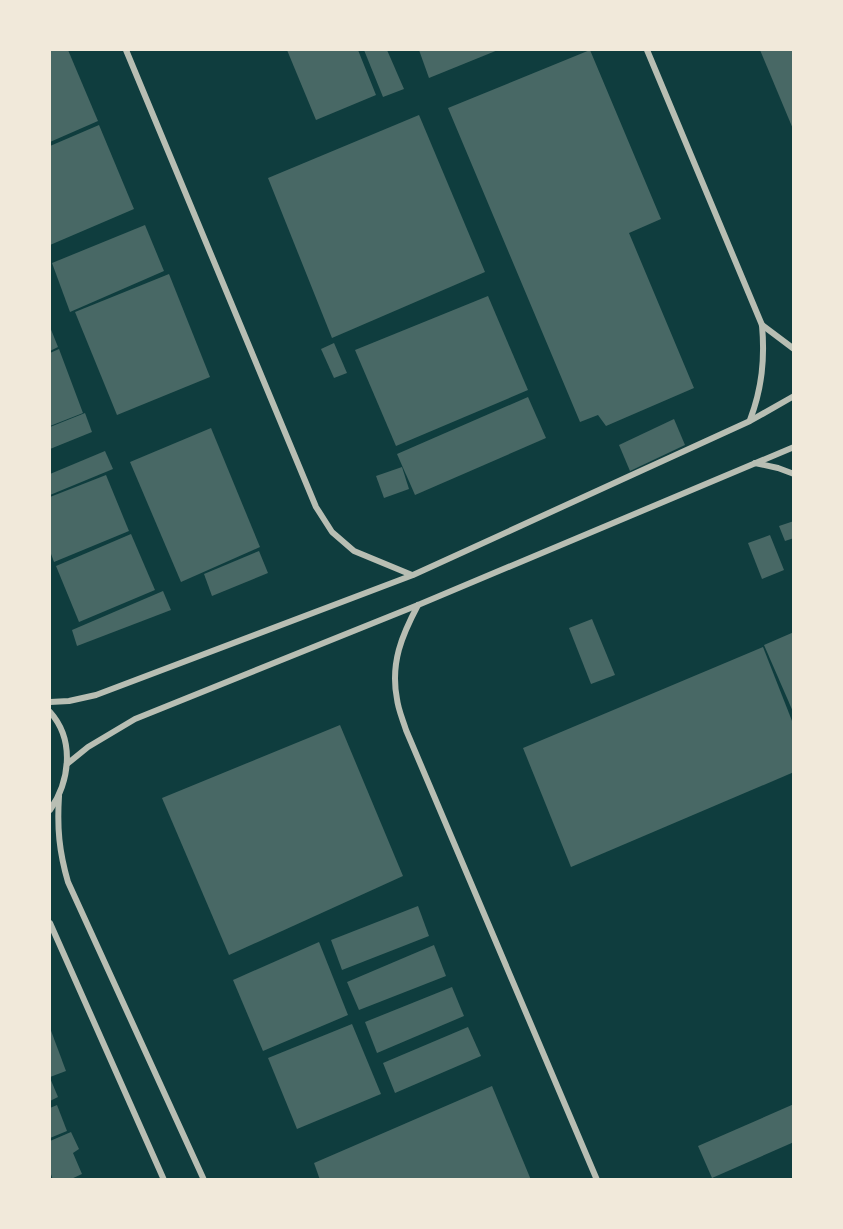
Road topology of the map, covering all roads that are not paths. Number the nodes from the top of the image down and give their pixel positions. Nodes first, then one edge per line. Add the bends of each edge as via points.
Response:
1 (126, 50) edge
2 (647, 50) edge
3 (762, 325) junction
4 (794, 349) edge
5 (794, 396) edge
6 (750, 421) junction
7 (794, 447) edge
8 (755, 463) junction
9 (794, 474) edge
10 (413, 575) junction
11 (418, 605) junction
12 (50, 702) edge
13 (50, 712) edge
14 (67, 764) junction
15 (59, 796) junction
16 (50, 810) edge
17 (50, 923) edge
18 (164, 1179) edge
19 (204, 1179) edge
20 (597, 1179) edge

1 - 10 street via 316,507 332,532 354,551
2 - 3 street
3 - 4 street
3 - 6 street via 763,376
5 - 6 street
6 - 10 street
7 - 8 street
8 - 9 street
8 - 11 street
10 - 12 street via 96,695
11 - 14 street via 135,719
11 - 20 street via 403,634 395,666 403,720
13 - 14 street via 61,730
14 - 15 street
15 - 16 street
15 - 19 street via 60,854 68,882
17 - 18 street

